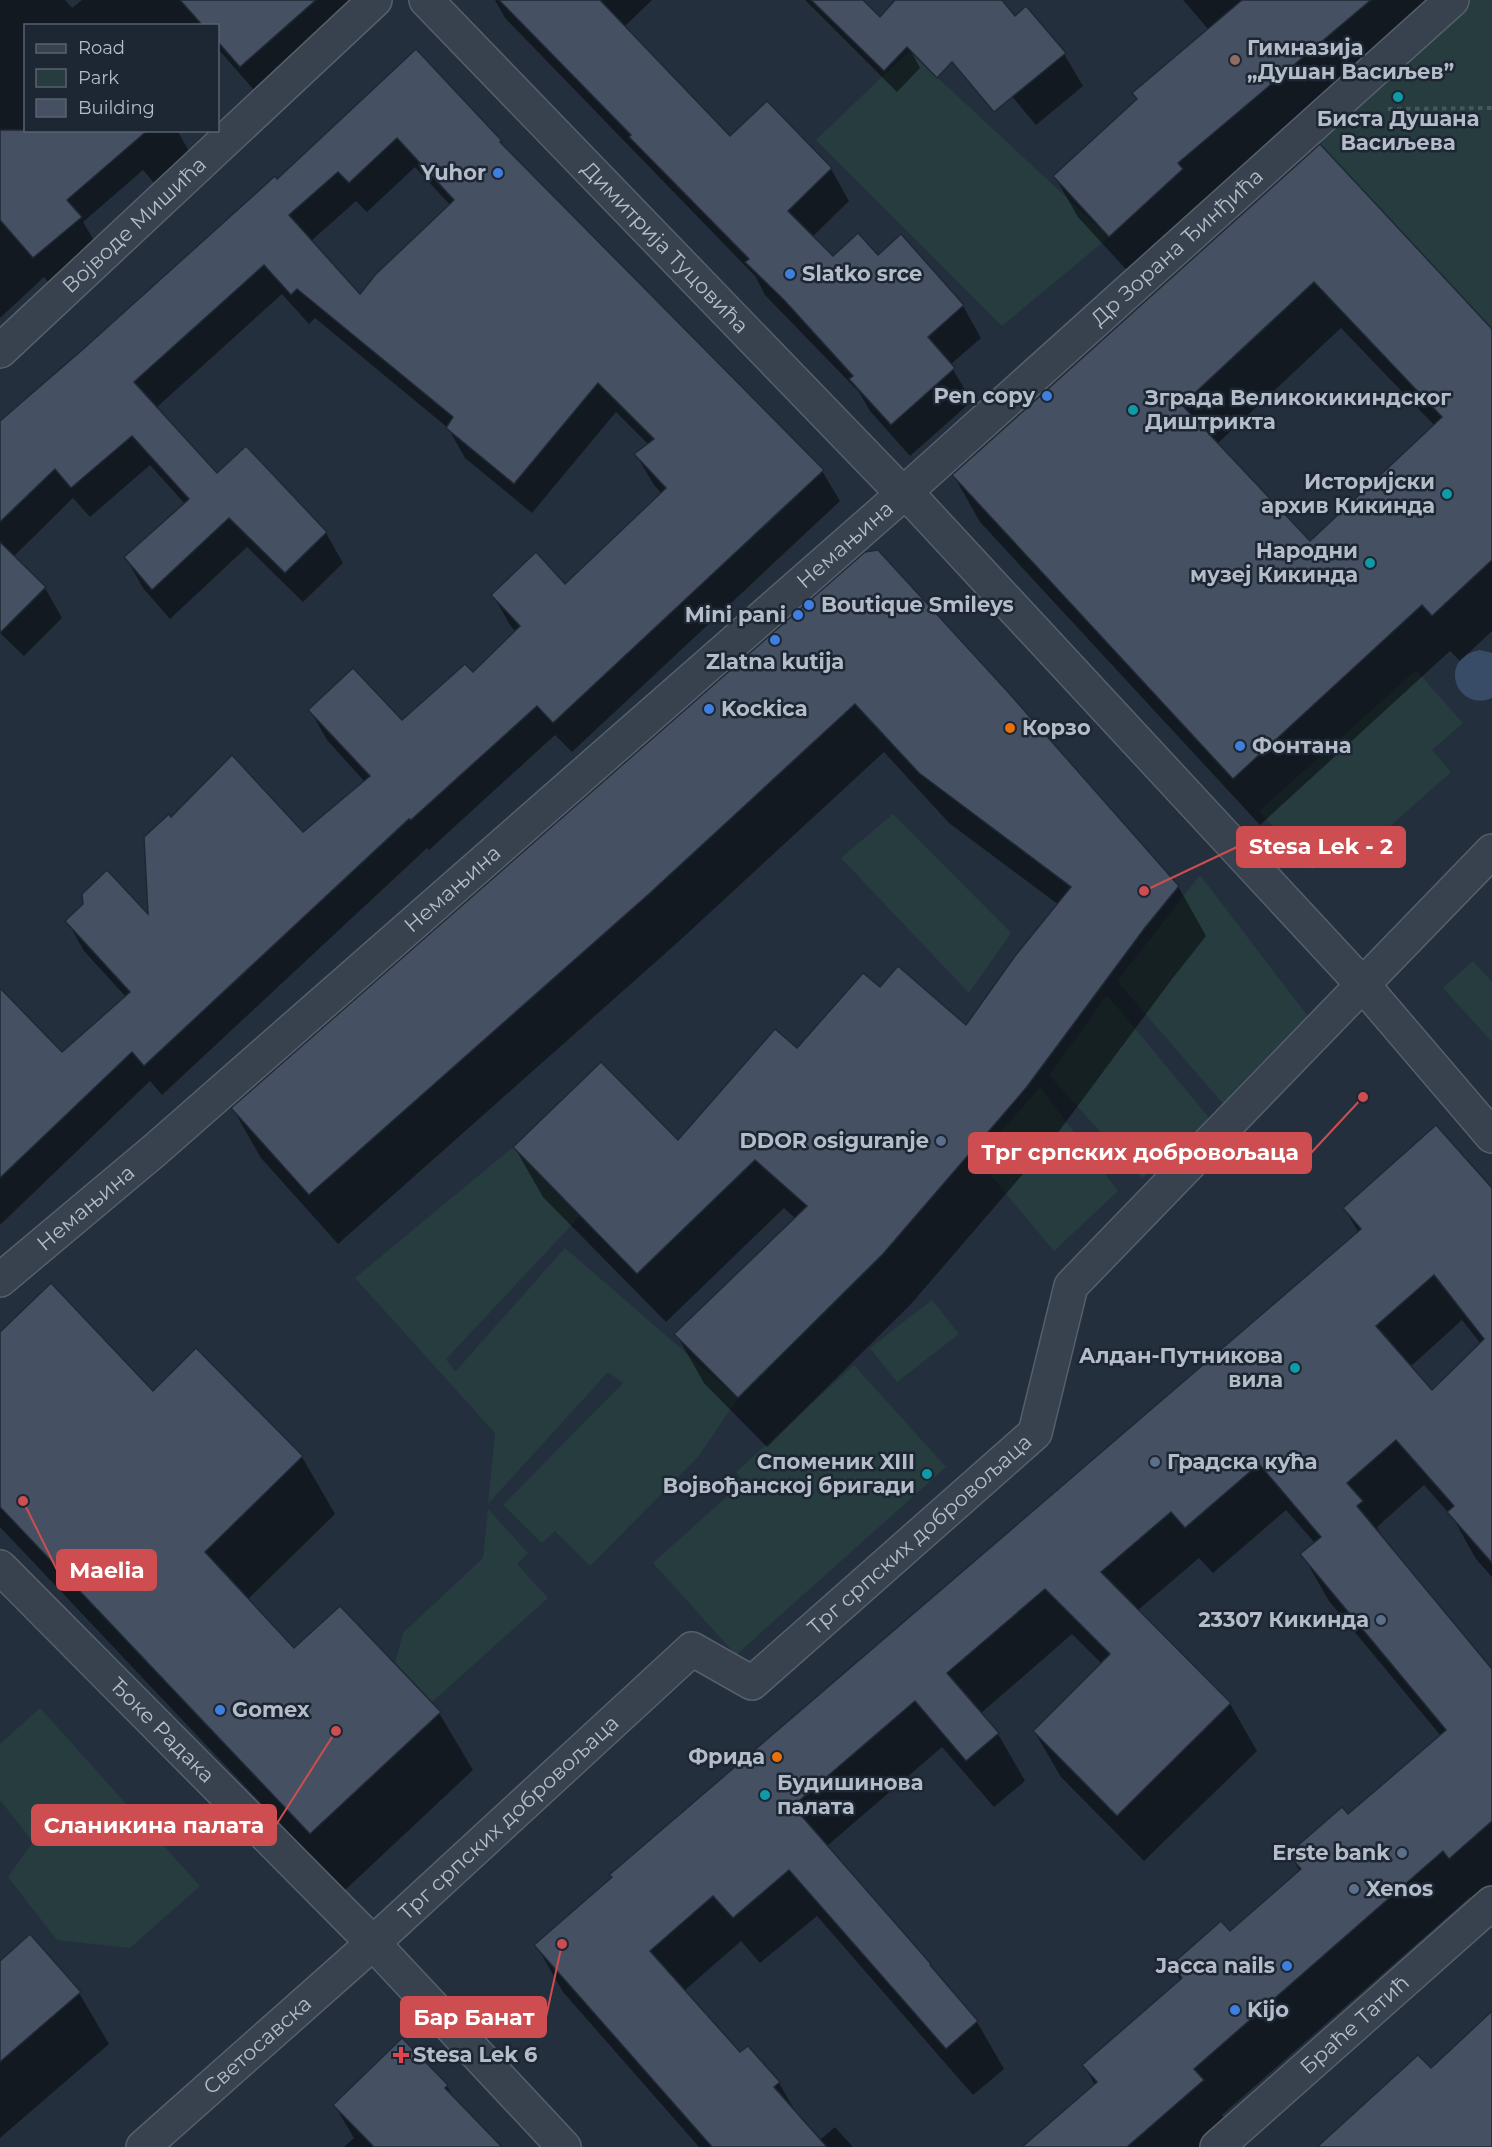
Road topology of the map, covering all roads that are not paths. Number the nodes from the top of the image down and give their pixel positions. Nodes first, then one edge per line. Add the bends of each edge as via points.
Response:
1 (375, 0) edge
2 (426, 0) edge
3 (1452, 0) edge
4 (0, 351) edge
5 (903, 494) junction
6 (1492, 851) edge
7 (1363, 985) junction
8 (1492, 1136) edge
9 (0, 1280) edge
10 (0, 1567) edge
11 (1492, 1902) edge
12 (373, 1943) junction
13 (142, 2147) edge
14 (564, 2147) edge
15 (1217, 2147) edge

1 - 4 street, Војводе Мишића
2 - 5 street, Димитрија Туцовића
3 - 5 street, Др Зорана Ђинђића
5 - 7 street via 917,504
5 - 9 street, Немањина via 164,1142
6 - 7 street, Трг српских добровољаца
7 - 8 street
7 - 12 street, Трг српских добровољаца via 1071,1287 1035,1433 752,1683 692,1649
10 - 12 street, Ђоке Радака
11 - 15 street, Браће Татић
12 - 13 street, Светосавска
12 - 14 street, Ђоке Радака

